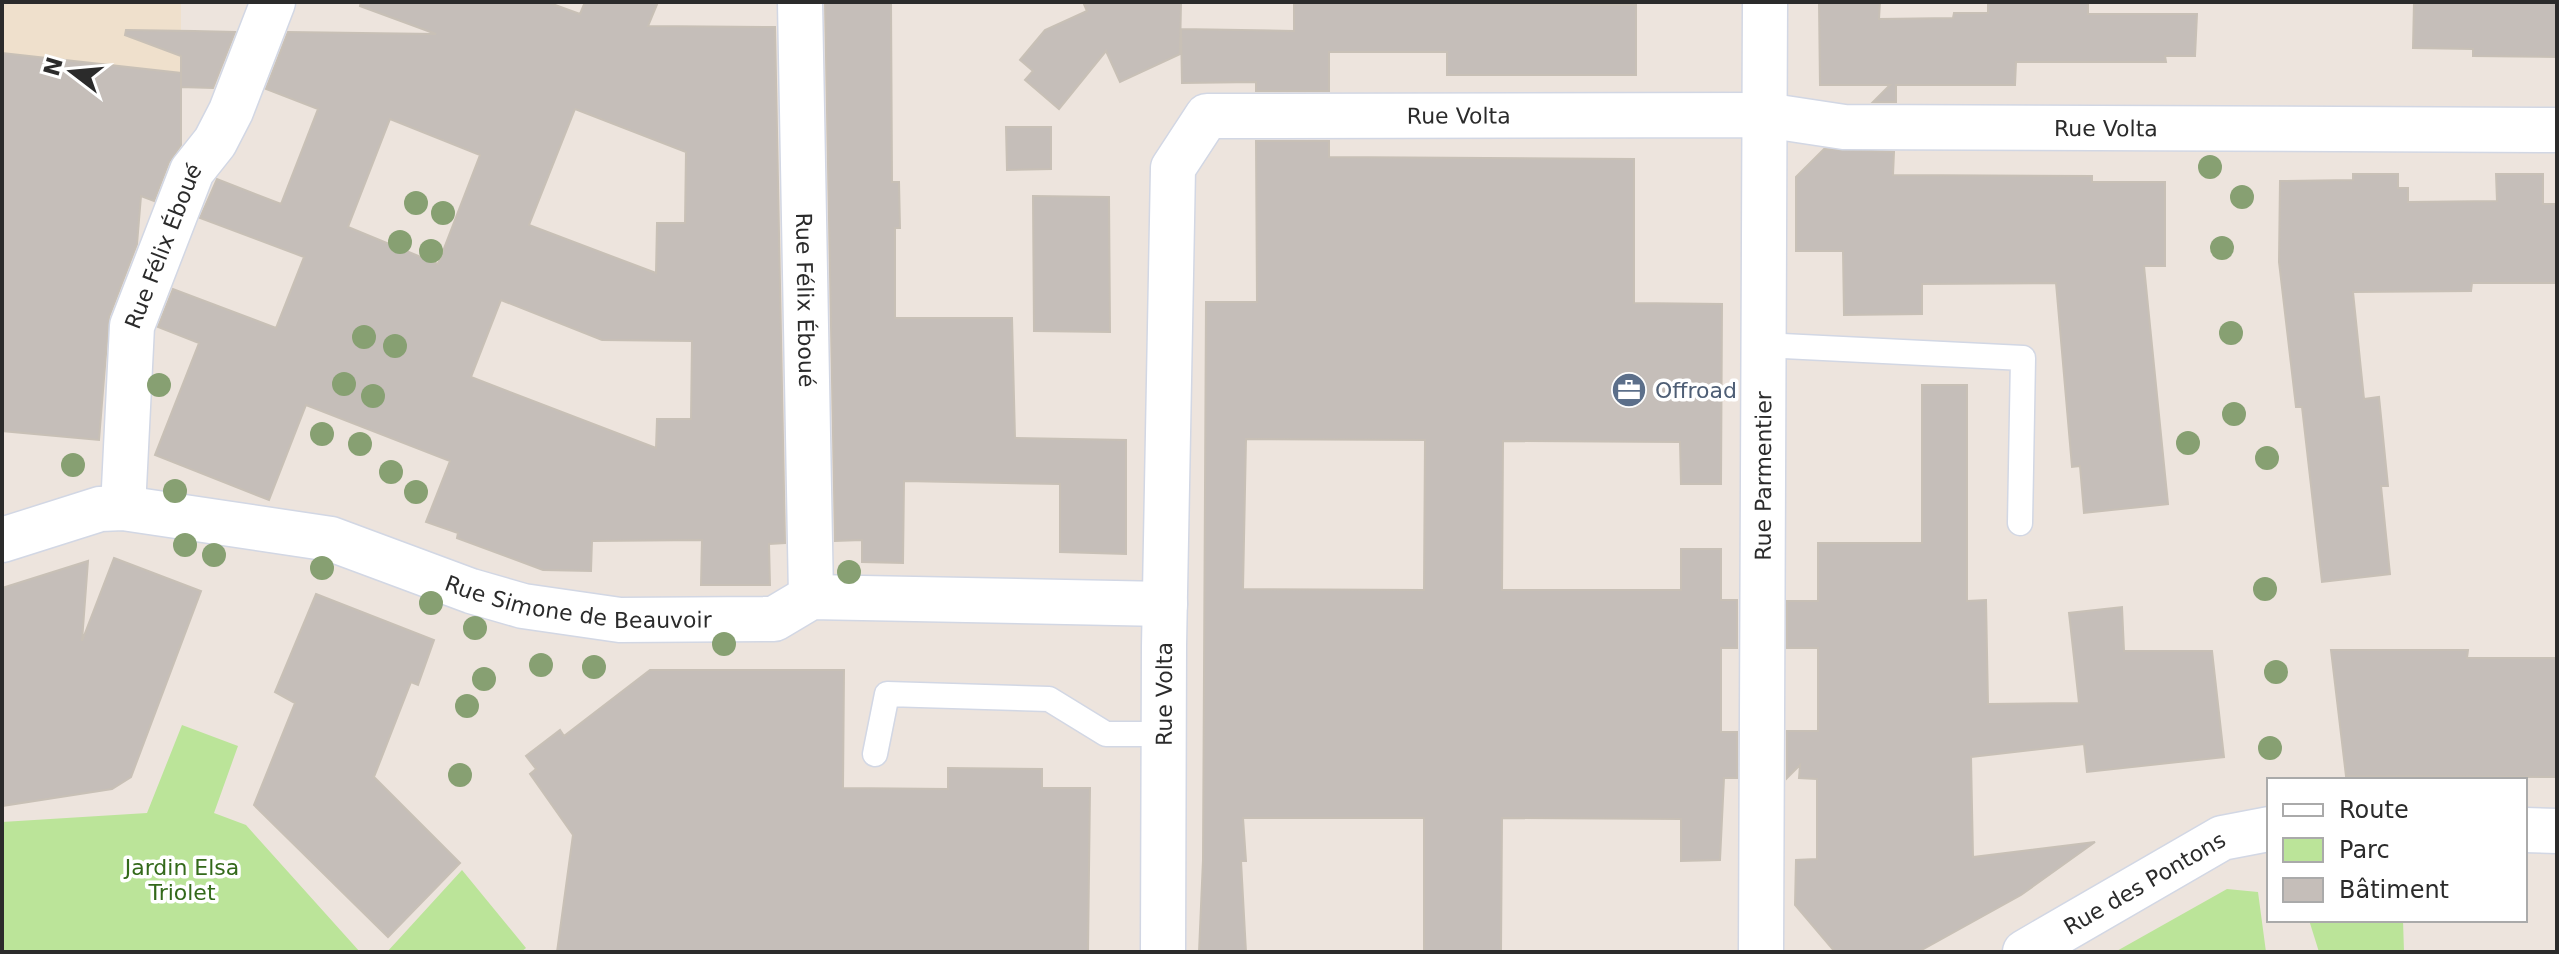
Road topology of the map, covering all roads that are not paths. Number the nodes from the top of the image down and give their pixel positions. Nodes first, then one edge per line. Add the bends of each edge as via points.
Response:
1 (273, 2) edge
2 (800, 2) edge
3 (1765, 2) edge
4 (1765, 115) junction
5 (2557, 130) edge
6 (1763, 345) junction
7 (123, 508) junction
8 (2020, 523) dead end
9 (2, 540) edge
10 (811, 597) junction
11 (1165, 604) junction
12 (1164, 734) junction
13 (875, 754) dead end
14 (2267, 829) edge
15 (2527, 830) edge
16 (2557, 831) edge
17 (1163, 952) edge
18 (1761, 952) edge
19 (2025, 952) edge

1 - 7 street, Rue Félix Éboué via 231,111 192,171 132,326
2 - 10 street, Rue Félix Éboué
3 - 4 street, Rue Parmentier
4 - 5 street, Rue Volta via 1844,127
4 - 6 street, Rue Parmentier
4 - 11 street, Rue Volta via 1207,116 1173,168
6 - 8 lane via 2023,358
6 - 18 street, Rue Parmentier
7 - 9 street, Rue Simone de Beauvoir via 100,509
7 - 10 street, Rue Simone de Beauvoir via 331,539 523,606 620,620 774,619
10 - 11 street
11 - 12 street, Rue Volta
12 - 13 lane via 1106,734 1049,699 887,694
12 - 17 street, Rue Volta
14 - 19 street, Rue des Pontons via 2222,838
15 - 16 street

